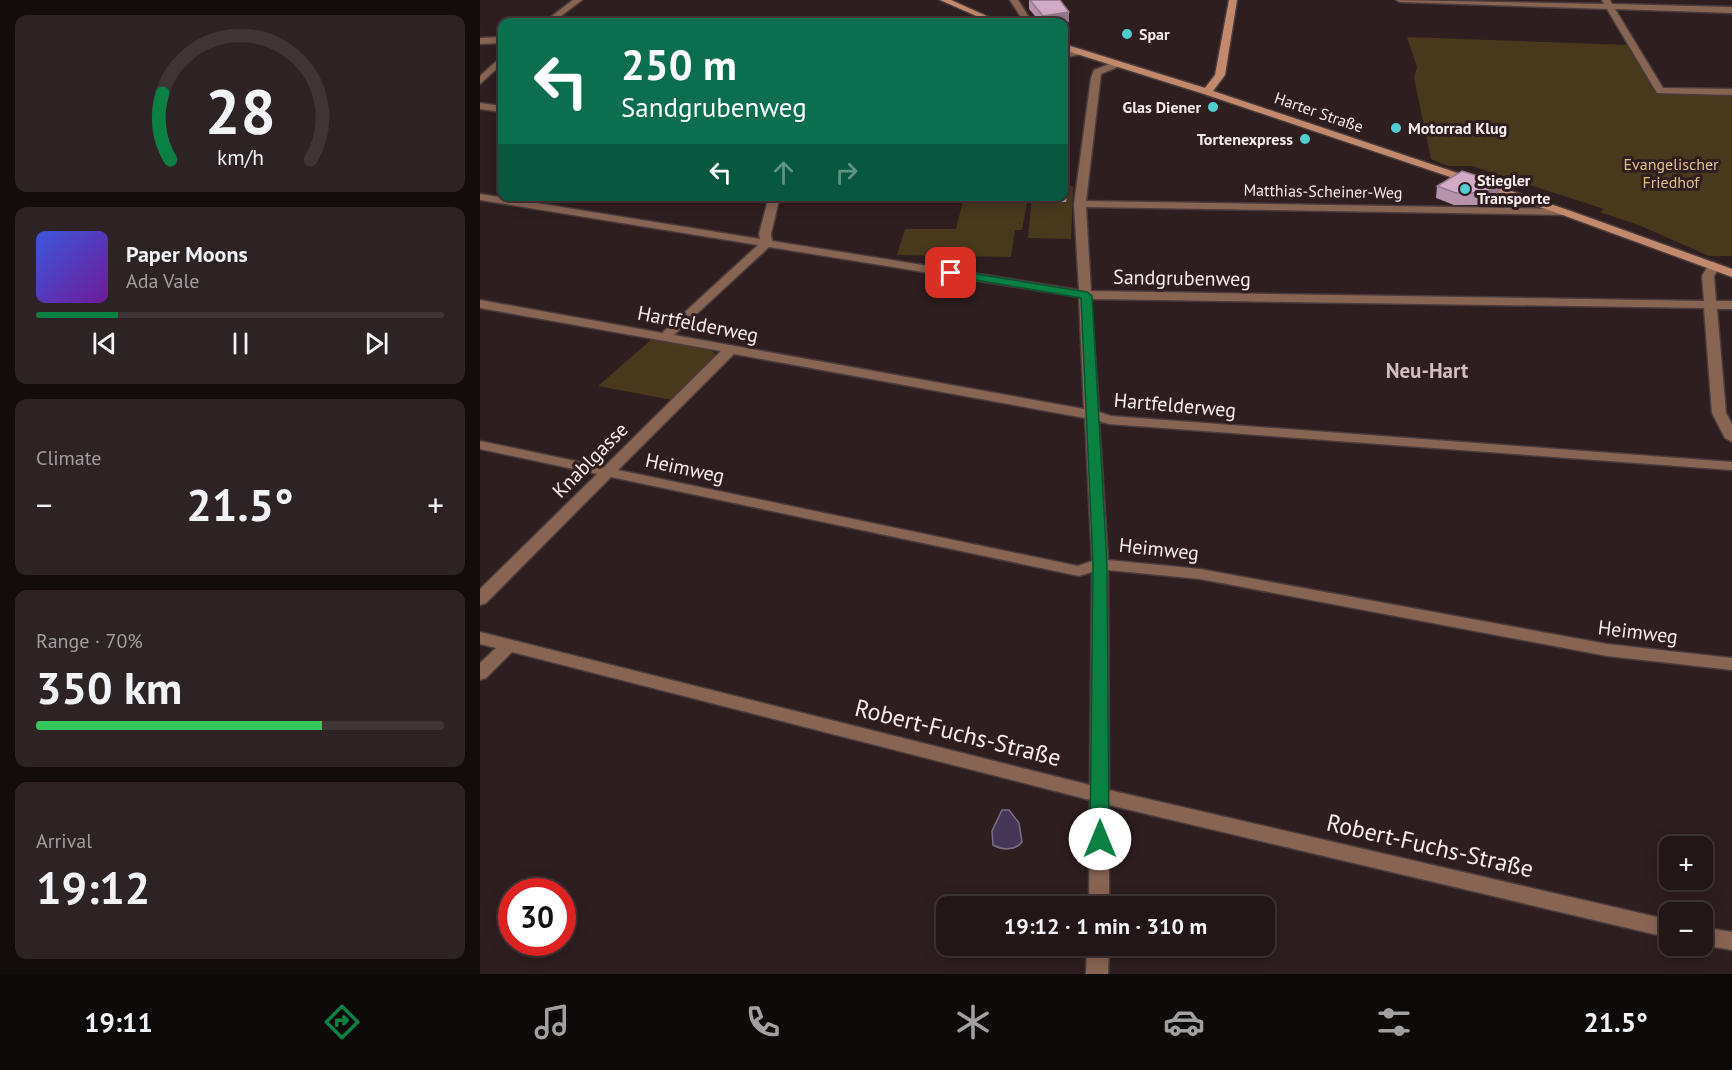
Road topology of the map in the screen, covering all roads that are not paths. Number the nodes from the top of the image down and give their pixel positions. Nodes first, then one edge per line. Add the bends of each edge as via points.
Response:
1 (578, 0) edge
2 (944, 0) edge
3 (1014, 0) edge
4 (1233, 0) edge
5 (1400, 0) edge
6 (1608, 3) edge
7 (1732, 10) edge
8 (553, 18) edge
9 (987, 18) edge
10 (1025, 18) edge
11 (498, 40) edge
12 (480, 41) edge
13 (1068, 48) edge
14 (1078, 51) junction
15 (1068, 54) edge
16 (498, 63) edge
17 (1117, 64) junction
18 (480, 81) edge
19 (1207, 92) junction
20 (1732, 92) edge
21 (480, 106) edge
22 (498, 108) edge
23 (480, 197) edge
24 (498, 200) edge
25 (505, 201) edge
26 (774, 201) edge
27 (1080, 204) junction
28 (1564, 212) junction
29 (767, 243) junction
30 (1714, 266) junction
31 (1732, 273) edge
32 (1087, 296) junction
33 (480, 304) edge
34 (1711, 304) junction
35 (1732, 305) edge
36 (665, 337) junction
37 (730, 350) junction
38 (1094, 415) junction
39 (1732, 438) edge
40 (480, 445) edge
41 (1732, 466) edge
42 (607, 473) junction
43 (1100, 564) junction
44 (480, 599) edge
45 (480, 638) edge
46 (508, 646) junction
47 (1732, 664) edge
48 (480, 674) edge
49 (1100, 795) junction
50 (1099, 896) edge
51 (1659, 926) edge
52 (1713, 938) edge
53 (1732, 941) edge
54 (1098, 956) edge
55 (1097, 974) edge

1 - 8 street
2 - 9 main road
3 - 10 street
4 - 19 main road via 1220,75
5 - 6 street
6 - 7 street
6 - 20 street via 1660,91
11 - 12 street
13 - 14 main road, Harter Straße
14 - 15 street
14 - 17 main road, Harter Straße
16 - 18 street
17 - 19 main road, Harter Straße
17 - 27 street via 1097,72
19 - 28 main road, Harter Straße
21 - 22 street
23 - 24 street, Sandgrubenweg
25 - 29 street, Sandgrubenweg
26 - 29 street via 765,234
27 - 28 street, Matthias-Scheiner-Weg
27 - 32 street
28 - 30 main road, Harter Straße
29 - 32 street, Sandgrubenweg
29 - 36 street
30 - 31 main road, Harter Straße
30 - 34 street via 1708,276
32 - 34 street, Sandgrubenweg
32 - 38 street
33 - 36 street, Hartfelderweg
34 - 35 street, Sandgrubenweg
34 - 39 street via 1719,413
36 - 37 street, Hartfelderweg
37 - 38 street, Hartfelderweg
37 - 42 street, Knablgasse
38 - 41 street, Hartfelderweg via 1109,420
38 - 43 street
40 - 42 street, Heimweg
42 - 43 street, Heimweg via 1079,571
42 - 44 street, Knablgasse
43 - 47 street, Heimweg via 1200,574 1607,650
43 - 49 street
45 - 46 street, Robert-Fuchs-Straße
46 - 48 street
46 - 49 street, Robert-Fuchs-Straße
49 - 50 street
49 - 51 street, Robert-Fuchs-Straße
52 - 53 street
54 - 55 street

